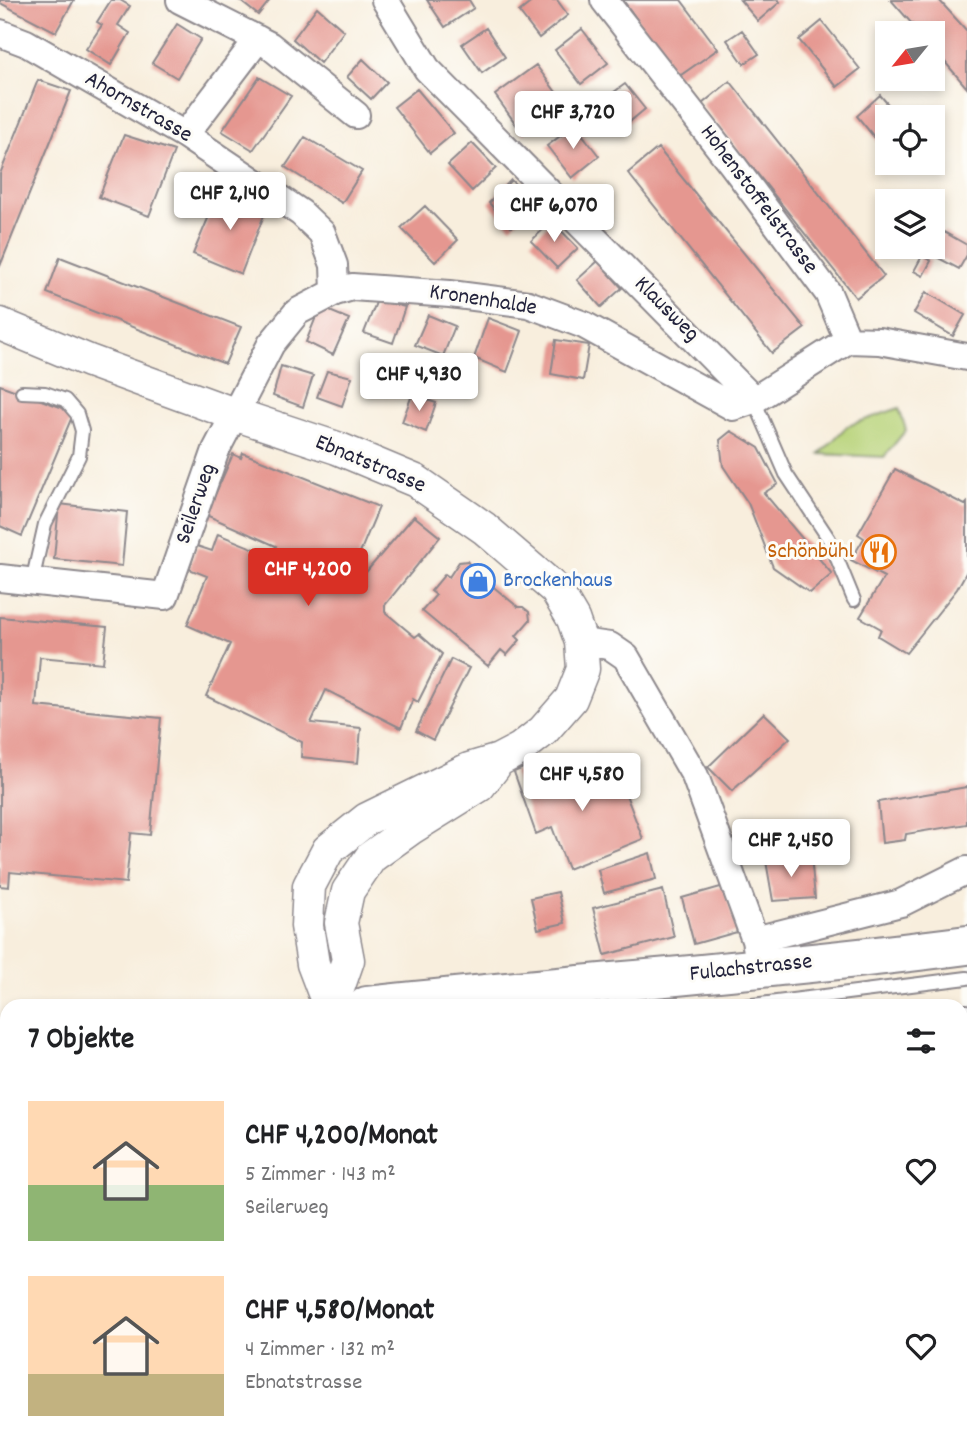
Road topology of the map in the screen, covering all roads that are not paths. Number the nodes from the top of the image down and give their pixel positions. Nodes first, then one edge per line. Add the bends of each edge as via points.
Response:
1 (180, 0) edge
2 (385, 0) edge
3 (604, 0) edge
4 (0, 33) edge
5 (258, 39) junction
6 (356, 115) dead end
7 (185, 135) junction
8 (335, 292) junction
9 (0, 324) edge
10 (848, 340) junction
11 (967, 358) edge
12 (22, 392) dead end
13 (754, 400) junction
14 (233, 414) junction
15 (0, 578) edge
16 (32, 582) junction
17 (854, 600) dead end
18 (581, 642) junction
19 (967, 870) edge
20 (967, 945) edge
21 (757, 954) junction
22 (967, 978) edge
23 (328, 999) edge
24 (434, 999) edge
25 (800, 999) edge

1 - 5 street
2 - 13 street, Klausweg via 427,69
3 - 10 street, Hohenstoffelstrasse via 828,293
4 - 7 street, Ahornstrasse via 26,43
5 - 6 street
5 - 7 street
7 - 8 street, Ahornstrasse via 302,213 322,233 334,265
8 - 13 street, Kronenhalde via 352,287 450,293 528,304 584,325 733,407
8 - 14 street, Kronenhalde via 297,312 271,344
9 - 14 street, Ebnatstrasse
10 - 11 street via 879,341
10 - 13 street
12 - 16 lane via 65,400 77,414 82,431 79,456 45,524
13 - 17 lane via 786,474 829,539
14 - 16 street, Seilerweg via 165,596
14 - 18 street, Ebnatstrasse via 337,448 416,481 484,528 556,590
15 - 16 street
18 - 21 street via 610,646 626,657 695,776
18 - 23 street, Ebnatstrasse via 583,668 572,699 543,732 499,760 469,769 367,818 328,850 309,886 307,926 313,964
19 - 21 street via 901,903
20 - 21 main road, Fulachstrasse
21 - 24 main road, Fulachstrasse via 678,978
22 - 25 lane

